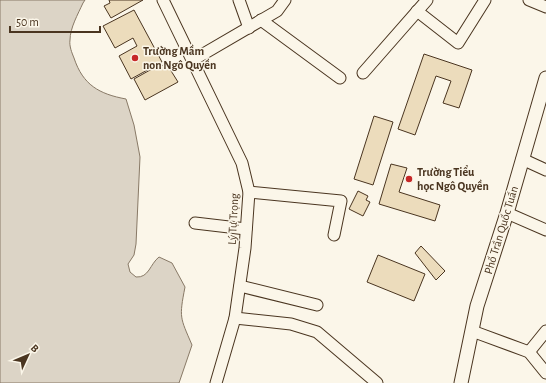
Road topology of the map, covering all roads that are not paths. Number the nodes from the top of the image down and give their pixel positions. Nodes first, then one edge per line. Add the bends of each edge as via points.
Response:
1 (163, 0) edge
2 (239, 0) edge
3 (285, 0) edge
4 (485, 0) edge
5 (529, 0) edge
6 (421, 4) edge
7 (546, 7) edge
8 (261, 20) junction
9 (249, 28) junction
10 (193, 60) junction
11 (363, 73) dead end
12 (340, 78) dead end
13 (546, 78) edge
14 (522, 159) junction
15 (546, 170) edge
16 (249, 192) junction
17 (507, 213) junction
18 (195, 223) dead end
19 (246, 228) junction
20 (546, 230) edge
21 (334, 235) dead end
22 (240, 286) junction
23 (317, 305) dead end
24 (235, 318) junction
25 (472, 331) junction
26 (546, 331) edge
27 (529, 352) junction
28 (546, 373) edge
29 (216, 383) edge
30 (377, 383) edge
31 (461, 383) edge

1 - 10 street, Lý Tự Trọng
2 - 9 street
3 - 8 street via 277,11
4 - 6 street via 458,43
5 - 7 street
6 - 11 street
8 - 9 street
8 - 12 street
9 - 10 street
10 - 16 street, Lý Tự Trọng via 242,163
13 - 14 street, Phố Trần Quốc Tuấn
14 - 15 street
14 - 17 street, Phố Trần Quốc Tuấn
16 - 19 street, Lý Tự Trọng
16 - 21 street via 341,201
17 - 20 street
17 - 25 street, Phố Trần Quốc Tuấn via 476,306
18 - 19 street
19 - 22 street, Lý Tự Trọng
22 - 23 street
22 - 24 street, Lý Tự Trọng
24 - 29 street, Lý Tự Trọng
24 - 30 street via 291,324 317,332
25 - 27 street
25 - 31 street, Phố Trần Quốc Tuấn
26 - 27 street
27 - 28 street

